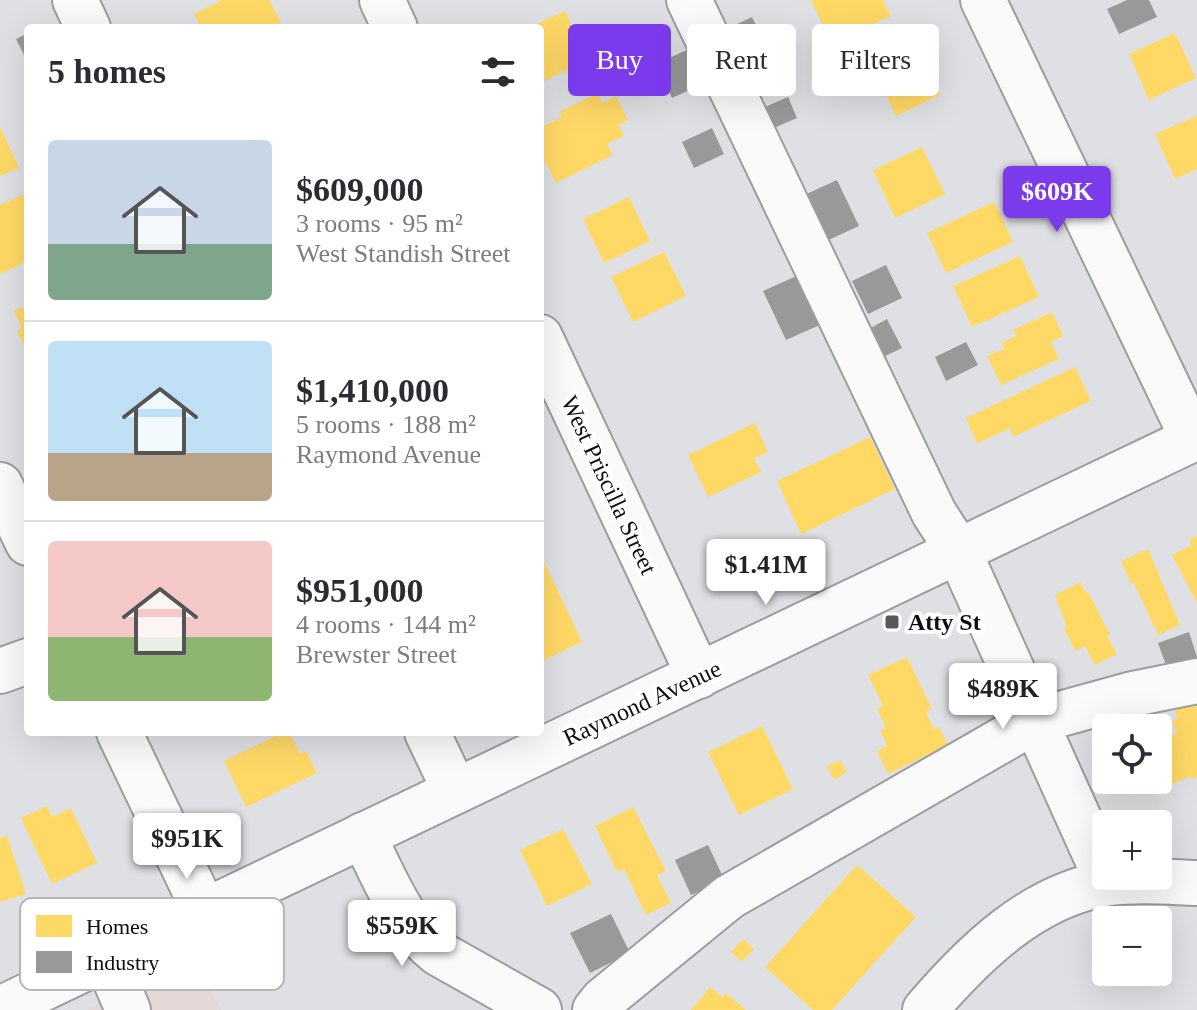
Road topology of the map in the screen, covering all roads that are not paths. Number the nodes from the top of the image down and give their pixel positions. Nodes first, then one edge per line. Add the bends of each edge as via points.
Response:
1 (75, 0) edge
2 (382, 0) edge
3 (689, 0) edge
4 (983, 0) edge
5 (86, 24) edge
6 (393, 24) edge
7 (544, 346) edge
8 (1195, 438) edge
9 (0, 485) edge
10 (24, 535) edge
11 (959, 552) junction
12 (24, 662) edge
13 (0, 671) edge
14 (699, 676) junction
15 (1197, 681) edge
16 (1035, 721) junction
17 (121, 736) edge
18 (429, 736) edge
19 (455, 791) junction
20 (363, 835) junction
21 (1092, 847) edge
22 (1172, 883) edge
23 (1197, 883) edge
24 (1092, 888) edge
25 (198, 898) edge
26 (229, 898) edge
27 (120, 990) edge
28 (20, 992) edge
29 (0, 1009) edge
30 (128, 1010) edge
31 (539, 1010) edge
32 (595, 1010) edge
33 (925, 1010) edge

1 - 5 street
2 - 6 street
3 - 11 street via 934,513
4 - 8 street
7 - 14 street, West Priscilla Street
8 - 11 street, Raymond Avenue
9 - 10 street
11 - 14 street, Raymond Avenue
11 - 16 street
12 - 13 street
14 - 19 street, Raymond Avenue
15 - 16 street
16 - 21 street
16 - 32 street via 729,897
17 - 25 street
18 - 19 street
19 - 20 street, Raymond Avenue
20 - 26 street, Raymond Avenue
20 - 31 street via 425,943
22 - 23 street
24 - 33 street via 1022,918 984,947
27 - 30 street
28 - 29 street, Raymond Avenue

